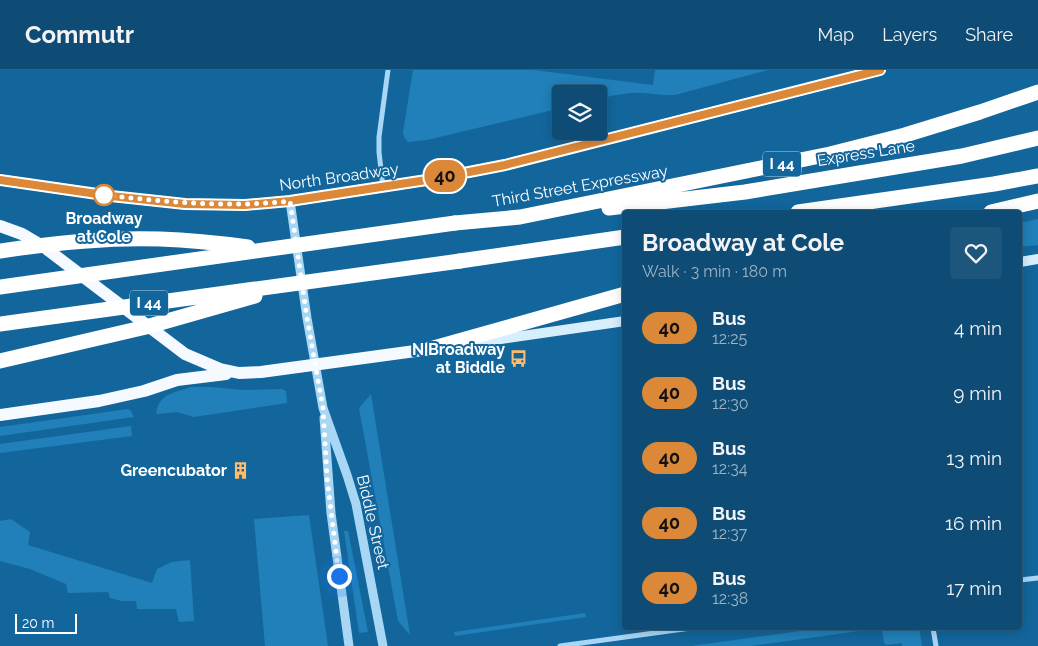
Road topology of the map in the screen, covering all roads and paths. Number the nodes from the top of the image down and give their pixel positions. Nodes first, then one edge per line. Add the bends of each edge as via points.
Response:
1 (388, 70) edge
2 (880, 70) edge
3 (1038, 92) edge
4 (1038, 138) edge
5 (1038, 176) edge
6 (0, 180) edge
7 (384, 187) junction
8 (290, 201) junction
9 (1038, 201) edge
10 (812, 210) edge
11 (1000, 210) edge
12 (520, 218) junction
13 (0, 226) edge
14 (622, 237) edge
15 (269, 249) junction
16 (0, 251) edge
17 (1038, 260) edge
18 (1022, 262) edge
19 (297, 283) junction
20 (0, 287) edge
21 (622, 295) edge
22 (622, 321) edge
23 (0, 324) edge
24 (430, 349) junction
25 (0, 361) edge
26 (315, 365) junction
27 (239, 373) junction
28 (323, 408) junction
29 (0, 415) edge
30 (1038, 578) edge
31 (1022, 580) edge
32 (676, 630) edge
33 (933, 630) edge
34 (349, 646) edge
35 (383, 646) edge
36 (560, 646) edge
37 (936, 646) edge

1 - 7 street via 379,137
2 - 7 main road, North Broadway via 515,162
3 - 12 highway, Third Street Expressway / I 44 via 905,135 830,154
4 - 12 highway, Express Lane via 962,156 745,192
5 - 10 highway
6 - 8 main road, North Broadway via 185,204 245,205
7 - 8 main road, North Broadway
8 - 26 street, Biddle Street
9 - 11 highway
12 - 15 highway, Third Street Expressway / I 44, bridge via 455,223
13 - 27 main road via 44,247 185,354 220,369
14 - 19 highway, I 44, bridge
15 - 16 highway, bridge via 160,239 77,242
15 - 20 highway, Third Street Expressway / I 44, bridge
17 - 18 main road
19 - 23 highway, I 44, bridge
19 - 25 highway, bridge via 146,327
21 - 24 highway
22 - 24 main road
24 - 26 main road
26 - 27 main road
26 - 28 street, Biddle Street
27 - 29 main road via 193,377 124,396
28 - 34 street, Biddle Street via 331,513
28 - 35 street, Biddle Street via 356,504
30 - 31 street
32 - 36 street
33 - 37 street

